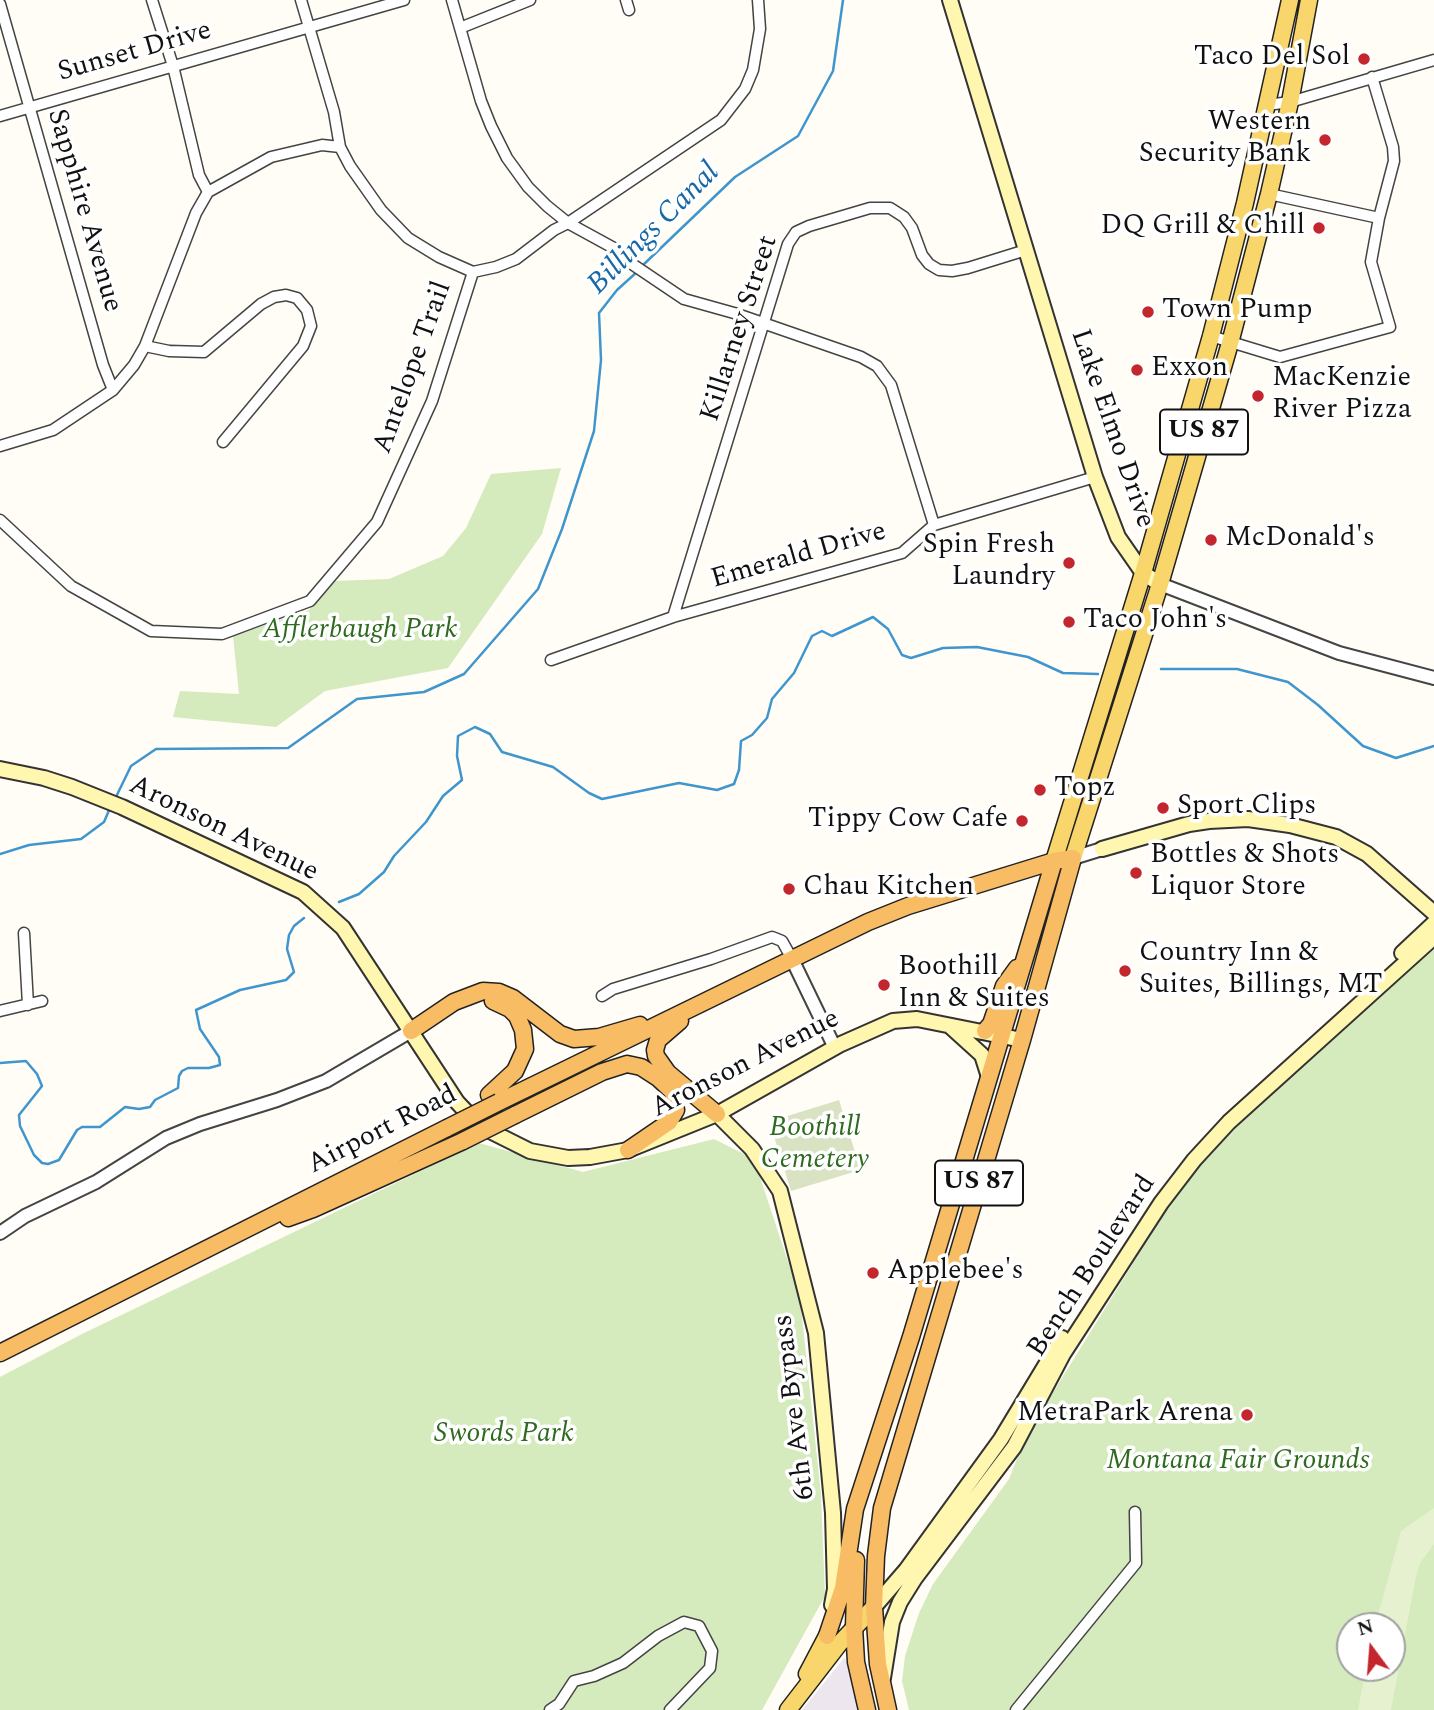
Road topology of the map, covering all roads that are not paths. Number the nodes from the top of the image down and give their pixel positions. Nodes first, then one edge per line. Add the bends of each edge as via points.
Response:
1 (152, 0) edge
2 (301, 0) edge
3 (404, 0) edge
4 (452, 0) edge
5 (530, 0) edge
6 (758, 0) edge
7 (950, 0) edge
8 (1290, 0) edge
9 (1309, 0) edge
10 (0, 4) edge
11 (308, 26) junction
12 (460, 28) junction
13 (1434, 60) edge
14 (173, 66) junction
15 (1372, 78) junction
16 (1290, 102) junction
17 (1267, 105) junction
18 (29, 107) junction
19 (0, 116) edge
20 (340, 147) junction
21 (208, 192) junction
22 (1269, 194) junction
23 (1379, 218) junction
24 (568, 223) junction
25 (1026, 250) junction
26 (474, 272) junction
27 (763, 325) junction
28 (1211, 336) junction
29 (1230, 343) junction
30 (145, 346) junction
31 (113, 390) junction
32 (223, 442) dead end
33 (0, 446) edge
34 (1095, 477) junction
35 (0, 520) edge
36 (934, 525) junction
37 (1143, 573) junction
38 (1160, 583) junction
39 (673, 617) junction
40 (551, 660) dead end
41 (1434, 678) edge
42 (0, 769) edge
43 (1102, 849) joint
44 (1073, 858) junction
45 (1054, 861) junction
46 (1434, 913) edge
47 (1434, 923) edge
48 (24, 933) dead end
49 (1434, 937) edge
50 (791, 957) junction
51 (1025, 957) junction
52 (602, 996) dead end
53 (463, 998) junction
54 (706, 1000) junction
55 (42, 1001) dead end
56 (27, 1005) junction
57 (0, 1011) edge
58 (674, 1016) junction
59 (950, 1026) junction
60 (411, 1031) junction
61 (985, 1031) junction
62 (1002, 1036) junction
63 (1022, 1040) junction
64 (835, 1048) junction
65 (989, 1077) junction
66 (494, 1098) junction
67 (717, 1114) junction
68 (733, 1131) junction
69 (628, 1150) junction
70 (0, 1233) edge
71 (236, 1235) junction
72 (0, 1353) edge
73 (862, 1488) junction
74 (1135, 1512) dead end
75 (874, 1607) junction
76 (854, 1628) junction
77 (827, 1636) junction
78 (881, 1687) junction
79 (559, 1708) edge
80 (670, 1710) edge
81 (787, 1710) edge
82 (867, 1710) edge
83 (888, 1710) edge
84 (1016, 1710) edge

1 - 14 street
2 - 11 street
3 - 11 street, Sunset Drive
4 - 12 street
5 - 12 street
6 - 24 street via 759,48 745,89 733,107 721,120
7 - 25 main road, Lake Elmo Drive
8 - 17 main road, US 87
9 - 16 main road, US 87
10 - 18 street, Sapphire Avenue
11 - 14 street, Sunset Drive
11 - 20 street
12 - 24 street via 481,101 507,158 537,197
13 - 15 street
14 - 18 street, Sunset Drive
14 - 21 street via 199,175
15 - 16 street
15 - 23 street via 1394,161
16 - 17 street
16 - 22 main road, US 87
17 - 28 main road, US 87
18 - 19 street, Sunset Drive
18 - 31 street, Sapphire Avenue
20 - 21 street via 322,145 271,158
20 - 26 street via 381,209 408,238
21 - 30 street
22 - 23 street
22 - 29 main road, US 87
23 - 29 street via 1371,262 1390,327 1280,358
24 - 26 street via 516,259
24 - 27 street via 621,252 684,299
25 - 27 street, Killarney Street via 968,268 939,270 922,255 904,217 890,208 870,208 796,232 788,244
25 - 34 main road, Lake Elmo Drive
26 - 35 street, Antelope Trail via 432,401 377,522 310,601 222,634 151,631 71,586
27 - 36 street via 861,357 886,375
27 - 39 street, Killarney Street
28 - 29 street
28 - 37 main road, US 87
29 - 38 main road, US 87
30 - 31 street
30 - 32 street via 204,352 274,297 297,298 307,310 311,326 303,346
31 - 33 street via 53,430
34 - 36 street, Emerald Drive
34 - 37 main road, Lake Elmo Drive via 1118,537
36 - 39 street, Emerald Drive via 902,552
37 - 38 main road, Lake Elmo Drive
37 - 45 main road, US 87
38 - 41 street, Lake Elmo Drive via 1339,653
38 - 44 main road, US 87
39 - 40 street, Emerald Drive
42 - 60 main road, Aronson Avenue via 98,797 303,892 334,917 354,942
43 - 44 street
43 - 46 main road via 1209,821 1290,825 1336,837 1367,854
44 - 45 highway
44 - 63 highway, US 87
45 - 50 highway, Airport Road via 903,908
45 - 51 highway, US 87
47 - 75 main road via 1228,1112 1178,1165 1146,1208 1001,1439
48 - 56 street
49 - 78 main road, Bench Boulevard via 1229,1122 1160,1203 1063,1354 1014,1447 900,1602
50 - 52 street via 782,941 772,937
50 - 54 highway, Airport Road
50 - 64 street
51 - 61 highway via 1004,986
51 - 62 highway, US 87
53 - 58 highway via 483,991 499,992 574,1039 599,1037
53 - 60 highway
53 - 66 highway via 502,1004 517,1016 523,1030 525,1049 519,1064
54 - 58 highway, Airport Road
54 - 67 highway via 666,1031 655,1050 668,1073
55 - 56 street
56 - 57 street
58 - 66 highway, Airport Road
59 - 61 main road, Aronson Avenue
59 - 64 main road, Aronson Avenue via 917,1018 892,1021
59 - 65 main road, Aronson Avenue via 982,1055
60 - 69 main road, Aronson Avenue via 457,1102 473,1119 512,1144 568,1158
60 - 70 street via 326,1081 166,1138
61 - 62 main road, Aronson Avenue
62 - 63 main road, Aronson Avenue
62 - 65 highway, US 87
63 - 75 highway, US 87 via 882,1508
64 - 67 main road, Aronson Avenue
65 - 73 highway, US 87
66 - 71 highway, Airport Road, bridge via 447,1128
67 - 68 main road, 6th Ave Bypass
67 - 69 main road, Aronson Avenue
68 - 69 main road via 707,1128
68 - 77 main road, 6th Ave Bypass via 752,1149 780,1191 816,1333 833,1513 835,1589
69 - 71 highway, bridge via 669,1122 676,1110 673,1092 658,1078 627,1064 313,1209
71 - 72 highway, Airport Road
73 - 76 highway, US 87
73 - 77 highway via 843,1588
74 - 84 street via 1136,1563
75 - 76 main road
75 - 78 highway, US 87
76 - 81 main road
76 - 82 highway, US 87
77 - 81 main road
78 - 83 highway, US 87
79 - 80 street via 574,1681 623,1662 684,1622 699,1626 712,1651 710,1668

